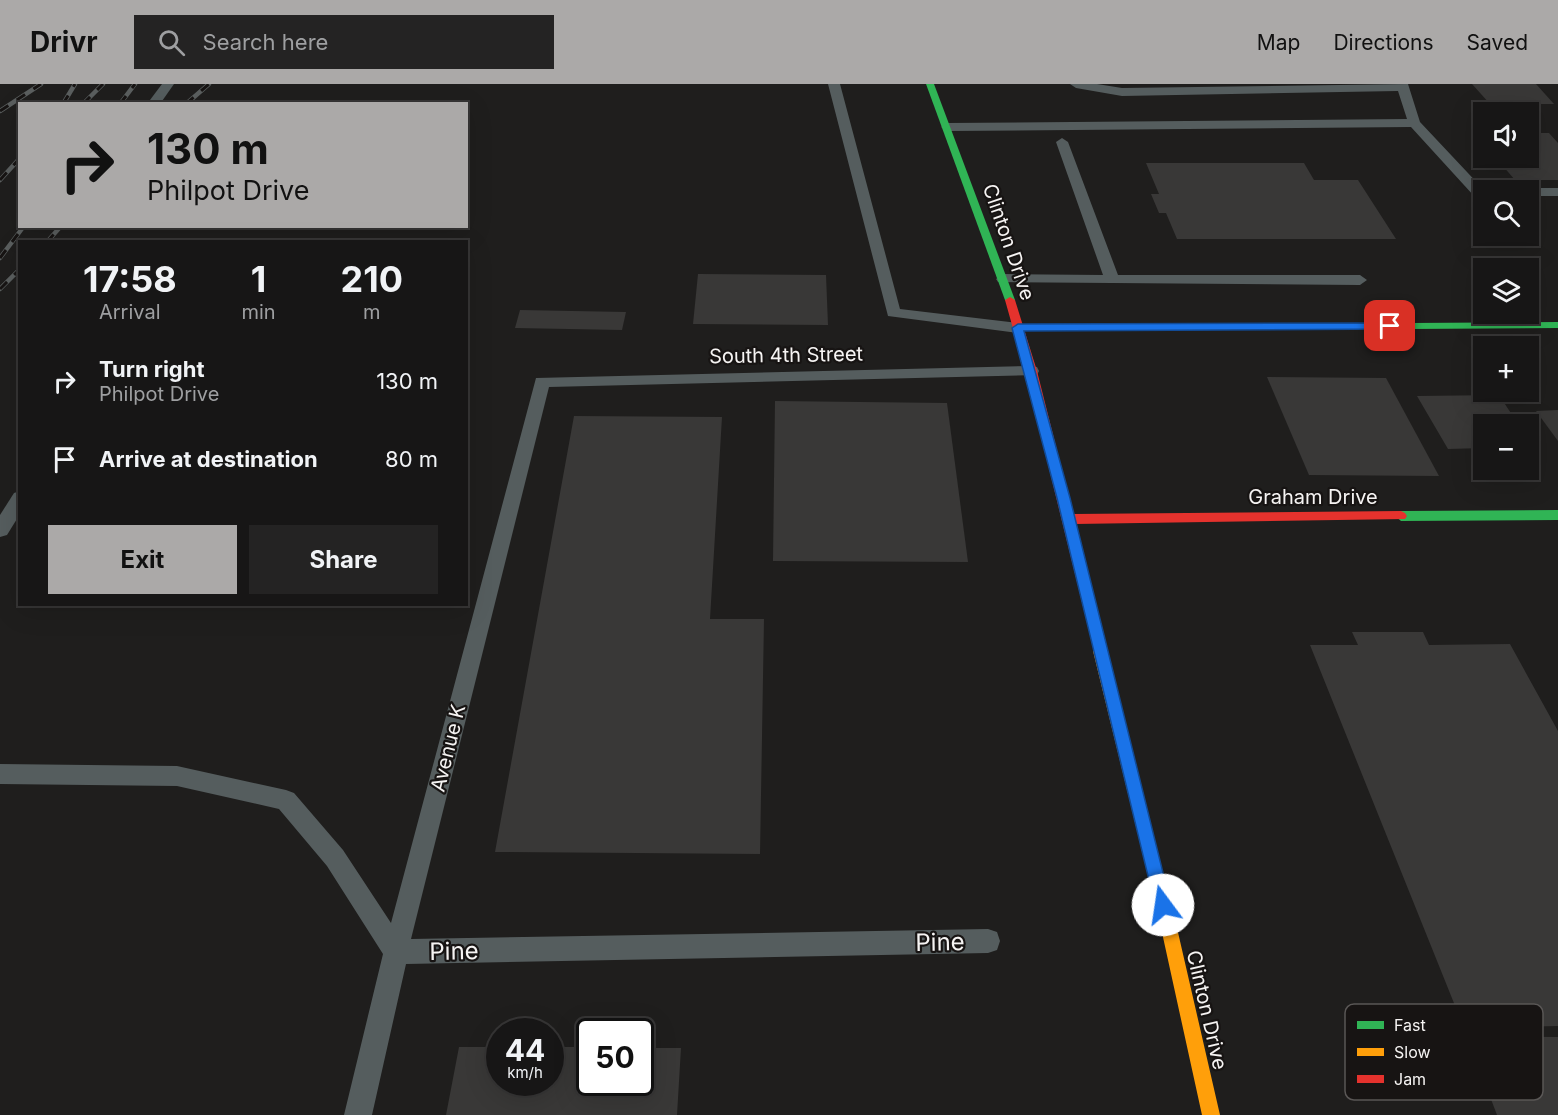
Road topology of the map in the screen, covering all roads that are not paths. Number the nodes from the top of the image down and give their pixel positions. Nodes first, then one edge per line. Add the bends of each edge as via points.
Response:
1 (168, 84) edge
2 (834, 84) edge
3 (930, 84) edge
4 (1076, 84) edge
5 (1403, 86) edge
6 (154, 102) edge
7 (1414, 123) junction
8 (947, 127) junction
9 (1062, 142) dead end
10 (1473, 187) edge
11 (1539, 192) edge
12 (1558, 192) edge
13 (1004, 279) junction
14 (1112, 279) junction
15 (1360, 280) dead end
16 (1558, 325) edge
17 (1018, 328) junction
18 (1031, 371) junction
19 (542, 382) joint
20 (18, 501) edge
21 (1558, 515) edge
22 (1069, 519) junction
23 (0, 530) edge
24 (0, 774) edge
25 (988, 941) dead end
26 (396, 952) junction
27 (358, 1115) edge
28 (1212, 1115) edge

1 - 6 lane
2 - 17 lane via 893,313
3 - 8 main road, Clinton Drive
4 - 5 lane via 1122,92
5 - 7 lane
7 - 8 lane
7 - 10 lane
8 - 13 main road, Clinton Drive
9 - 14 lane
11 - 12 lane
13 - 14 lane
13 - 17 main road, Clinton Drive
14 - 15 lane
16 - 17 main road
17 - 18 main road, Clinton Drive
18 - 19 lane, South 4th Street
18 - 22 main road, Clinton Drive
19 - 26 lane, Avenue K
20 - 23 lane
21 - 22 main road, Graham Drive
22 - 28 main road, Clinton Drive
24 - 26 lane via 177,776 286,800 335,858
25 - 26 lane, Pine
26 - 27 lane, Avenue K

